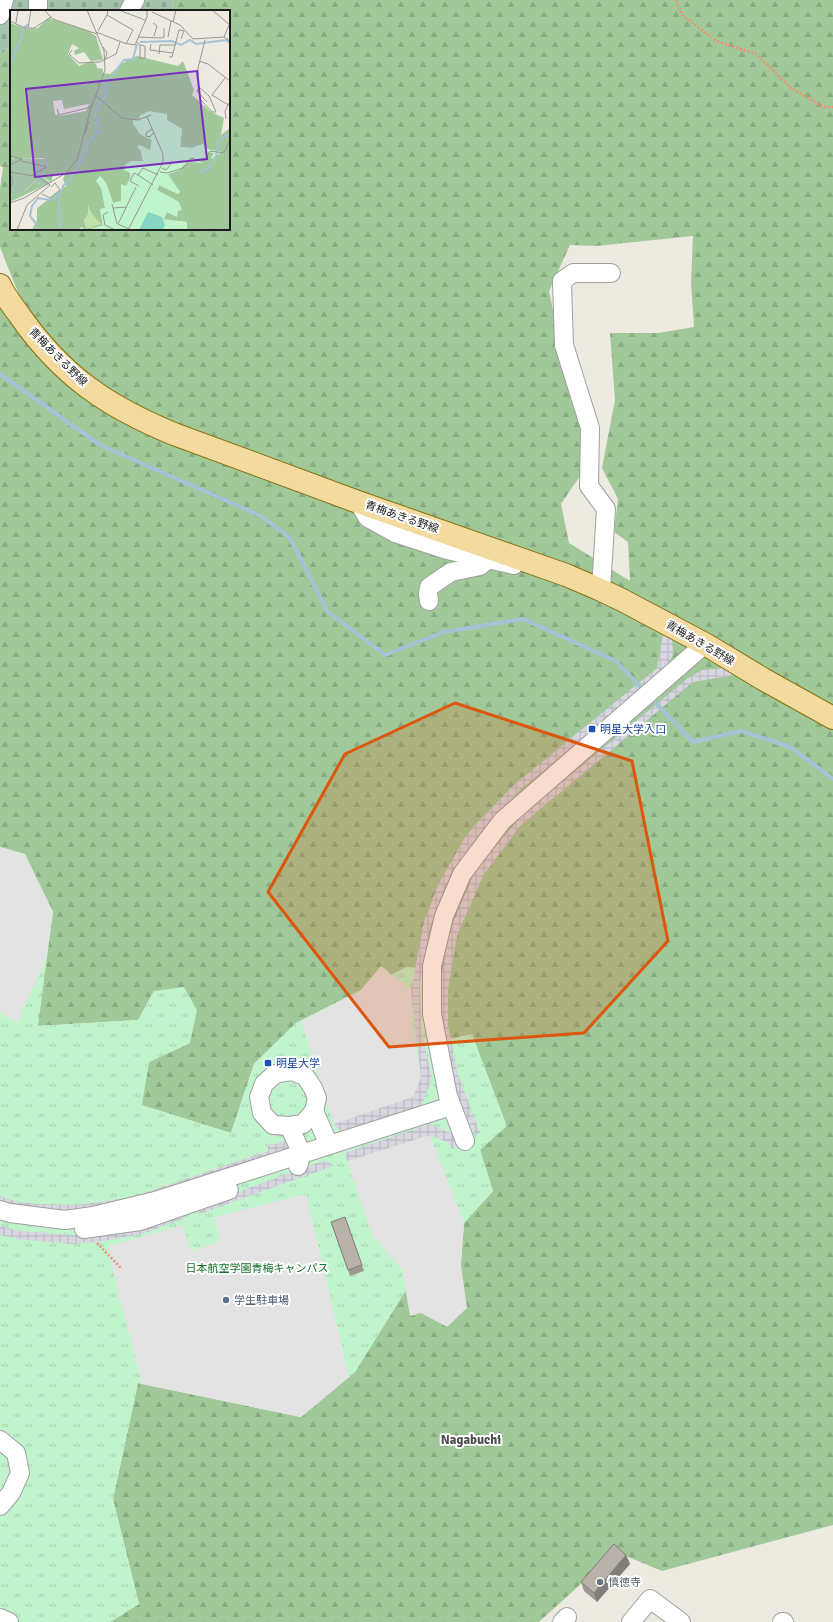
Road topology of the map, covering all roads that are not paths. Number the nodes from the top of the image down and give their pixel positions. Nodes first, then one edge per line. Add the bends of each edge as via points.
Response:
1 (4, 0) edge
2 (135, 0) edge
3 (130, 10) edge
4 (0, 15) edge
5 (611, 273) dead end
6 (0, 286) edge
7 (358, 502) junction
8 (488, 559) junction
9 (529, 562) junction
10 (601, 590) junction
11 (429, 602) dead end
12 (705, 644) junction
13 (833, 718) edge
14 (451, 1106) junction
15 (314, 1111) junction
16 (289, 1126) junction
17 (465, 1141) dead end
18 (329, 1145) junction
19 (302, 1154) junction
20 (0, 1210) edge
21 (0, 1221) edge
22 (0, 1440) edge
23 (0, 1506) edge
24 (0, 1618) edge
25 (9, 1622) edge
26 (631, 1622) edge
27 (681, 1622) edge

1 - 4 street
2 - 3 street
5 - 10 street via 573,273 562,281 564,345 590,428 589,486 606,509
6 - 7 main road, 青梅あきる野線 via 34,336 75,378 118,408 174,434
7 - 8 street via 368,518 395,533 447,550
7 - 9 main road, 青梅あきる野線
8 - 9 street via 519,566
8 - 11 street via 480,566 451,572 429,587
9 - 10 main road, 青梅あきる野線
10 - 12 main road, 青梅あきる野線
12 - 13 main road, 青梅あきる野線
12 - 14 street via 502,821 462,874 444,916 432,966 432,1014
14 - 17 street
14 - 18 street
15 - 16 street via 303,1124
15 - 16 street via 317,1098 305,1076 292,1071 275,1074 264,1084 258,1097 262,1113 273,1125
15 - 18 street
16 - 19 street
18 - 19 street
19 - 20 street via 155,1201 93,1216 65,1220
19 - 21 street via 298,1166 140,1221 70,1231 15,1226
22 - 23 street via 16,1453 20,1473 11,1494
24 - 25 street
26 - 27 street via 650,1599

